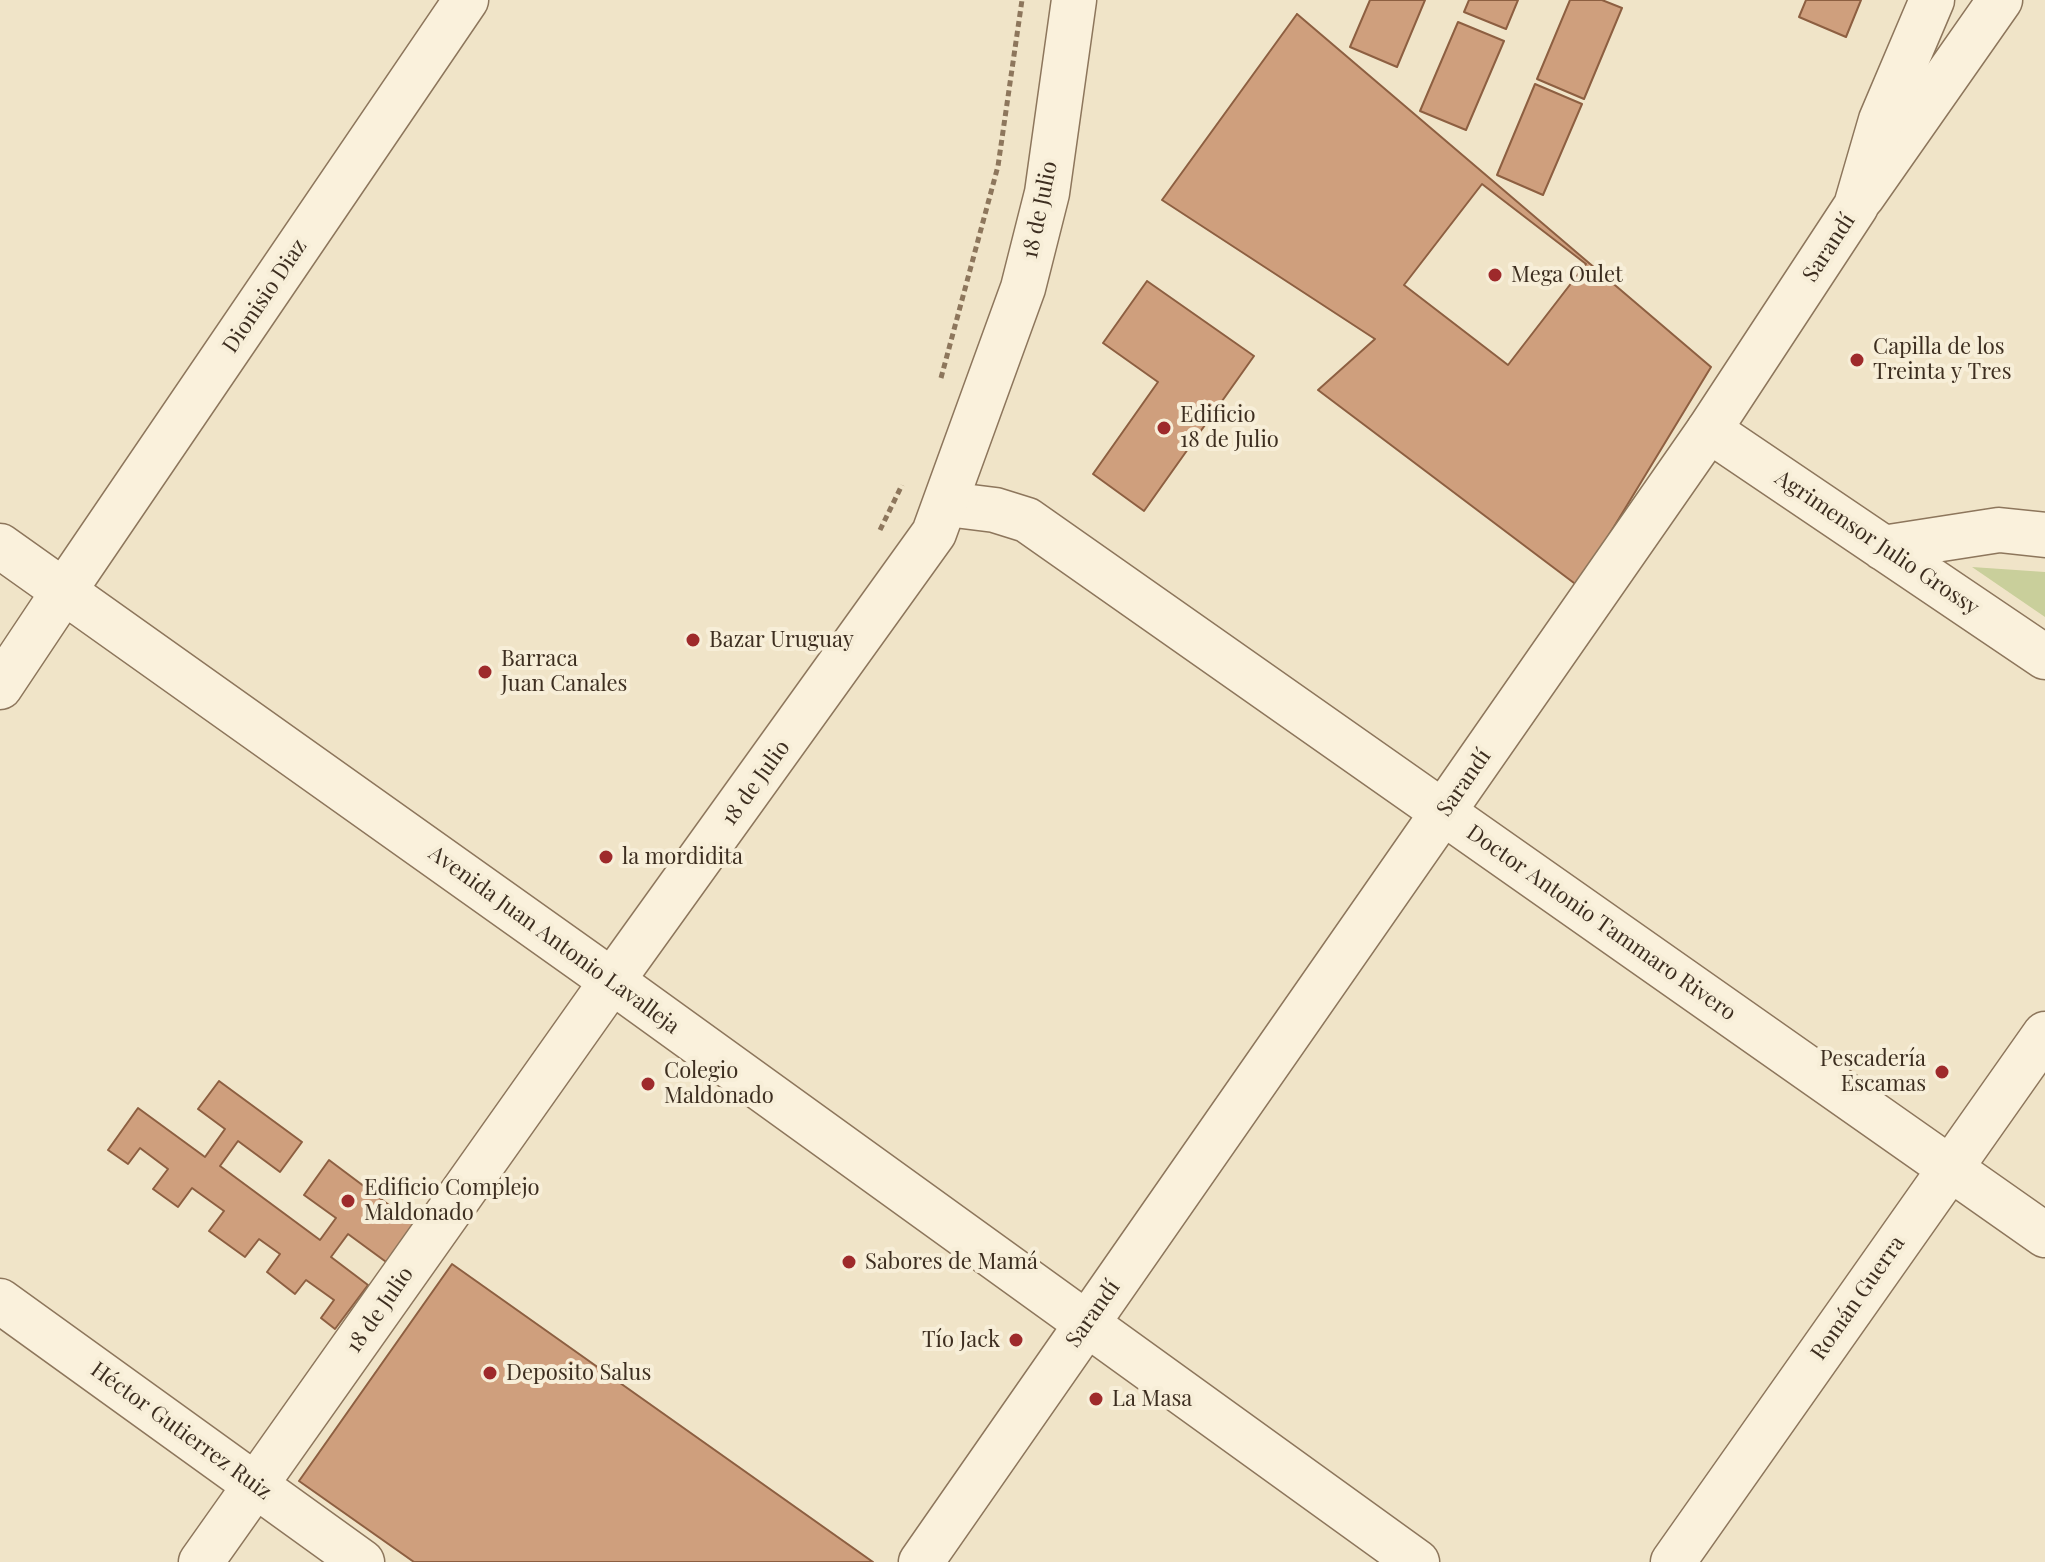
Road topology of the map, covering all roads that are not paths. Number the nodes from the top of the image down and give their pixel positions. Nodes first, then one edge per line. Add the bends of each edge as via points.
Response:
1 (466, 0) edge
2 (1074, 0) edge
3 (1932, 0) edge
4 (2000, 0) edge
5 (1856, 206) junction
6 (1709, 430) junction
7 (947, 504) junction
8 (2045, 535) edge
9 (0, 546) edge
10 (1883, 548) junction
11 (64, 591) junction
12 (2045, 657) edge
13 (0, 687) edge
14 (1444, 812) junction
15 (612, 981) junction
16 (2045, 1034) edge
17 (1949, 1169) junction
18 (2045, 1235) edge
19 (0, 1301) edge
20 (1085, 1325) junction
21 (256, 1485) junction
22 (201, 1562) edge
23 (362, 1562) edge
24 (921, 1562) edge
25 (1417, 1562) edge
26 (1673, 1562) edge

1 - 11 street, Dionisio Diaz
2 - 7 street, 18 de Julio via 1040,220 1023,288
3 - 5 street via 1881,120
4 - 5 street, Sarandí
5 - 6 street, Sarandí
6 - 10 street, Agrimensor Julio Grossy
6 - 14 street, Sarandí
7 - 14 street, Doctor Antonio Tammaro Rivero via 1027,520
7 - 15 street, 18 de Julio via 918,559
8 - 10 street via 1999,530
9 - 11 street, Avenida Juan Antonio Lavalleja
10 - 12 street, Agrimensor Julio Grossy
11 - 13 street, Dionisio Diaz
11 - 15 street, Avenida Juan Antonio Lavalleja
14 - 17 street, Doctor Antonio Tammaro Rivero
14 - 20 street, Sarandí
15 - 20 street, Avenida Juan Antonio Lavalleja
15 - 21 street, 18 de Julio
16 - 17 street, Román Guerra
17 - 18 street, Doctor Antonio Tammaro Rivero
17 - 26 street, Román Guerra
19 - 21 street, Héctor Gutierrez Ruiz
20 - 24 street, Sarandí
20 - 25 street, Avenida Juan Antonio Lavalleja
21 - 22 street, 18 de Julio
21 - 23 street, Héctor Gutierrez Ruiz

